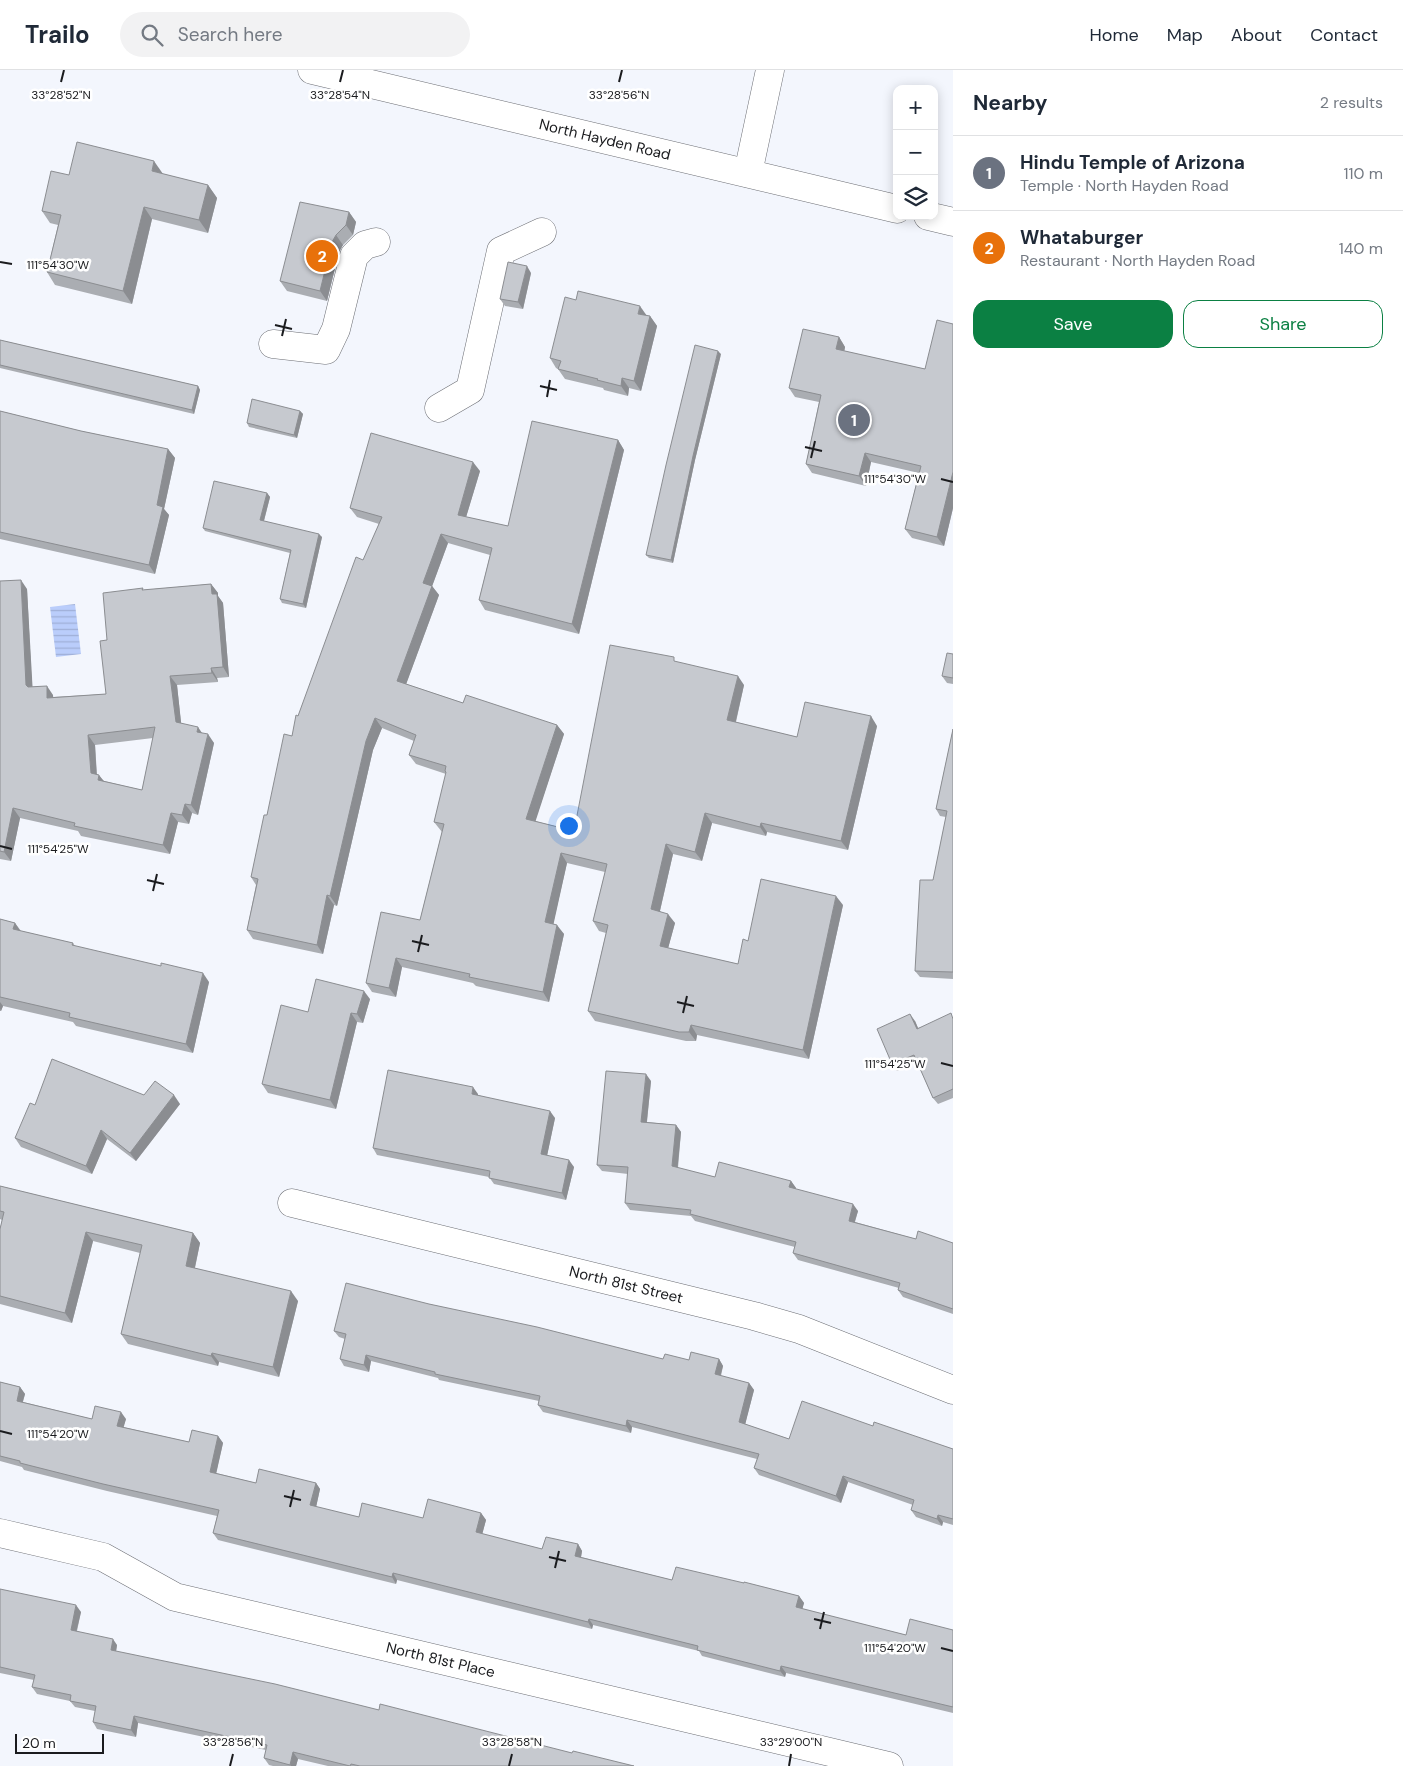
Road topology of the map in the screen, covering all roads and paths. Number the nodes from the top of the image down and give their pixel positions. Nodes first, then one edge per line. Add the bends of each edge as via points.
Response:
1 (312, 70) edge
2 (770, 70) edge
3 (748, 173) junction
4 (893, 208) edge
5 (938, 218) edge
6 (953, 222) edge
7 (542, 232) dead end
8 (376, 242) dead end
9 (273, 344) dead end
10 (439, 408) dead end
11 (292, 1203) dead end
12 (953, 1390) edge
13 (0, 1533) edge
14 (889, 1766) edge

1 - 3 street, North Hayden Road
2 - 3 street
3 - 4 street, North Hayden Road
5 - 6 street
7 - 10 street via 501,251 470,390
8 - 9 street via 365,246 354,256 336,329 326,350
11 - 12 street, North 81st Street via 754,1316 799,1329
13 - 14 street, North 81st Place via 103,1557 175,1597

